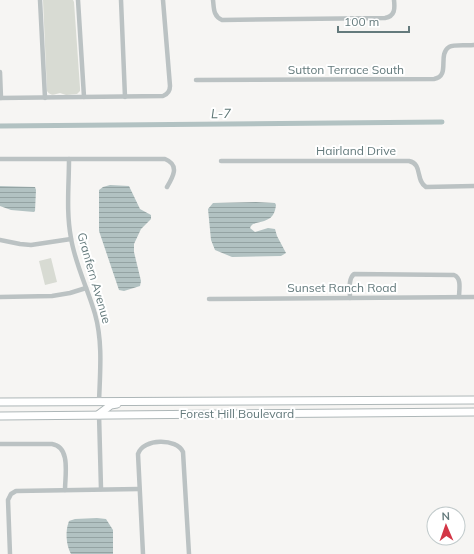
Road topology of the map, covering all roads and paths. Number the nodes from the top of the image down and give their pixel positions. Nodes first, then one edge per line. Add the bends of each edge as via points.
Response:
1 (40, 0) edge
2 (78, 0) edge
3 (121, 0) edge
4 (163, 0) edge
5 (213, 0) edge
6 (394, 0) edge
7 (474, 46) edge
8 (0, 72) edge
9 (196, 80) dead end
10 (84, 97) junction
11 (125, 97) junction
12 (1, 98) edge
13 (45, 98) junction
14 (0, 159) edge
15 (69, 159) junction
16 (221, 162) dead end
17 (474, 186) edge
18 (167, 187) dead end
19 (71, 239) junction
20 (0, 240) edge
21 (86, 288) junction
22 (474, 296) edge
23 (0, 297) edge
24 (460, 297) junction
25 (350, 298) junction
26 (209, 299) dead end
27 (474, 400) edge
28 (366, 401) junction
29 (0, 402) edge
30 (99, 402) junction
31 (125, 402) junction
32 (260, 402) junction
33 (276, 402) junction
34 (474, 412) edge
35 (98, 414) junction
36 (244, 414) junction
37 (262, 414) junction
38 (351, 414) junction
39 (71, 415) junction
40 (0, 416) edge
41 (0, 444) edge
42 (140, 489) junction
43 (65, 490) junction
44 (101, 490) junction
45 (10, 554) edge
46 (143, 554) edge
47 (189, 554) edge

1 - 13 street
2 - 10 street
3 - 11 street
4 - 11 street via 170,86 168,92 163,96
5 - 6 street via 215,14 222,20 385,18 391,16 395,10
7 - 9 street, Sutton Terrace South via 453,46 447,49 442,74 434,79
8 - 12 street
10 - 11 street
10 - 13 street
12 - 13 street
14 - 15 street
15 - 18 street via 165,158 173,165 174,175
15 - 19 street, Granfern Avenue
16 - 17 street, Hairland Drive via 409,161 417,166 421,182 426,187
19 - 20 street via 31,244
19 - 21 street, Granfern Avenue
21 - 23 street via 52,296
21 - 30 street, Granfern Avenue via 95,313 99,336
22 - 24 street, Sunset Ranch Road
24 - 25 street, Sunset Ranch Road
24 - 25 street via 459,279 454,275 354,274 350,279
25 - 26 street, Sunset Ranch Road
27 - 28 main road, Forest Hill Boulevard
28 - 33 main road, Forest Hill Boulevard
28 - 38 main road
29 - 30 main road, Forest Hill Boulevard
30 - 31 main road, Forest Hill Boulevard
30 - 39 main road via 84,412
31 - 32 main road, Forest Hill Boulevard
31 - 35 main road via 111,405
32 - 33 main road, Forest Hill Boulevard
32 - 36 main road
33 - 37 main road
34 - 38 main road, Forest Hill Boulevard
35 - 36 main road, Forest Hill Boulevard
35 - 39 main road, Forest Hill Boulevard
35 - 44 street
36 - 37 main road, Forest Hill Boulevard
37 - 38 main road, Forest Hill Boulevard
39 - 40 main road, Forest Hill Boulevard
41 - 43 street via 58,446 64,453
42 - 44 street
42 - 46 street
42 - 47 street via 138,454 141,448 150,443 172,442 181,448
43 - 44 street
43 - 45 street via 20,490 11,494 8,504

